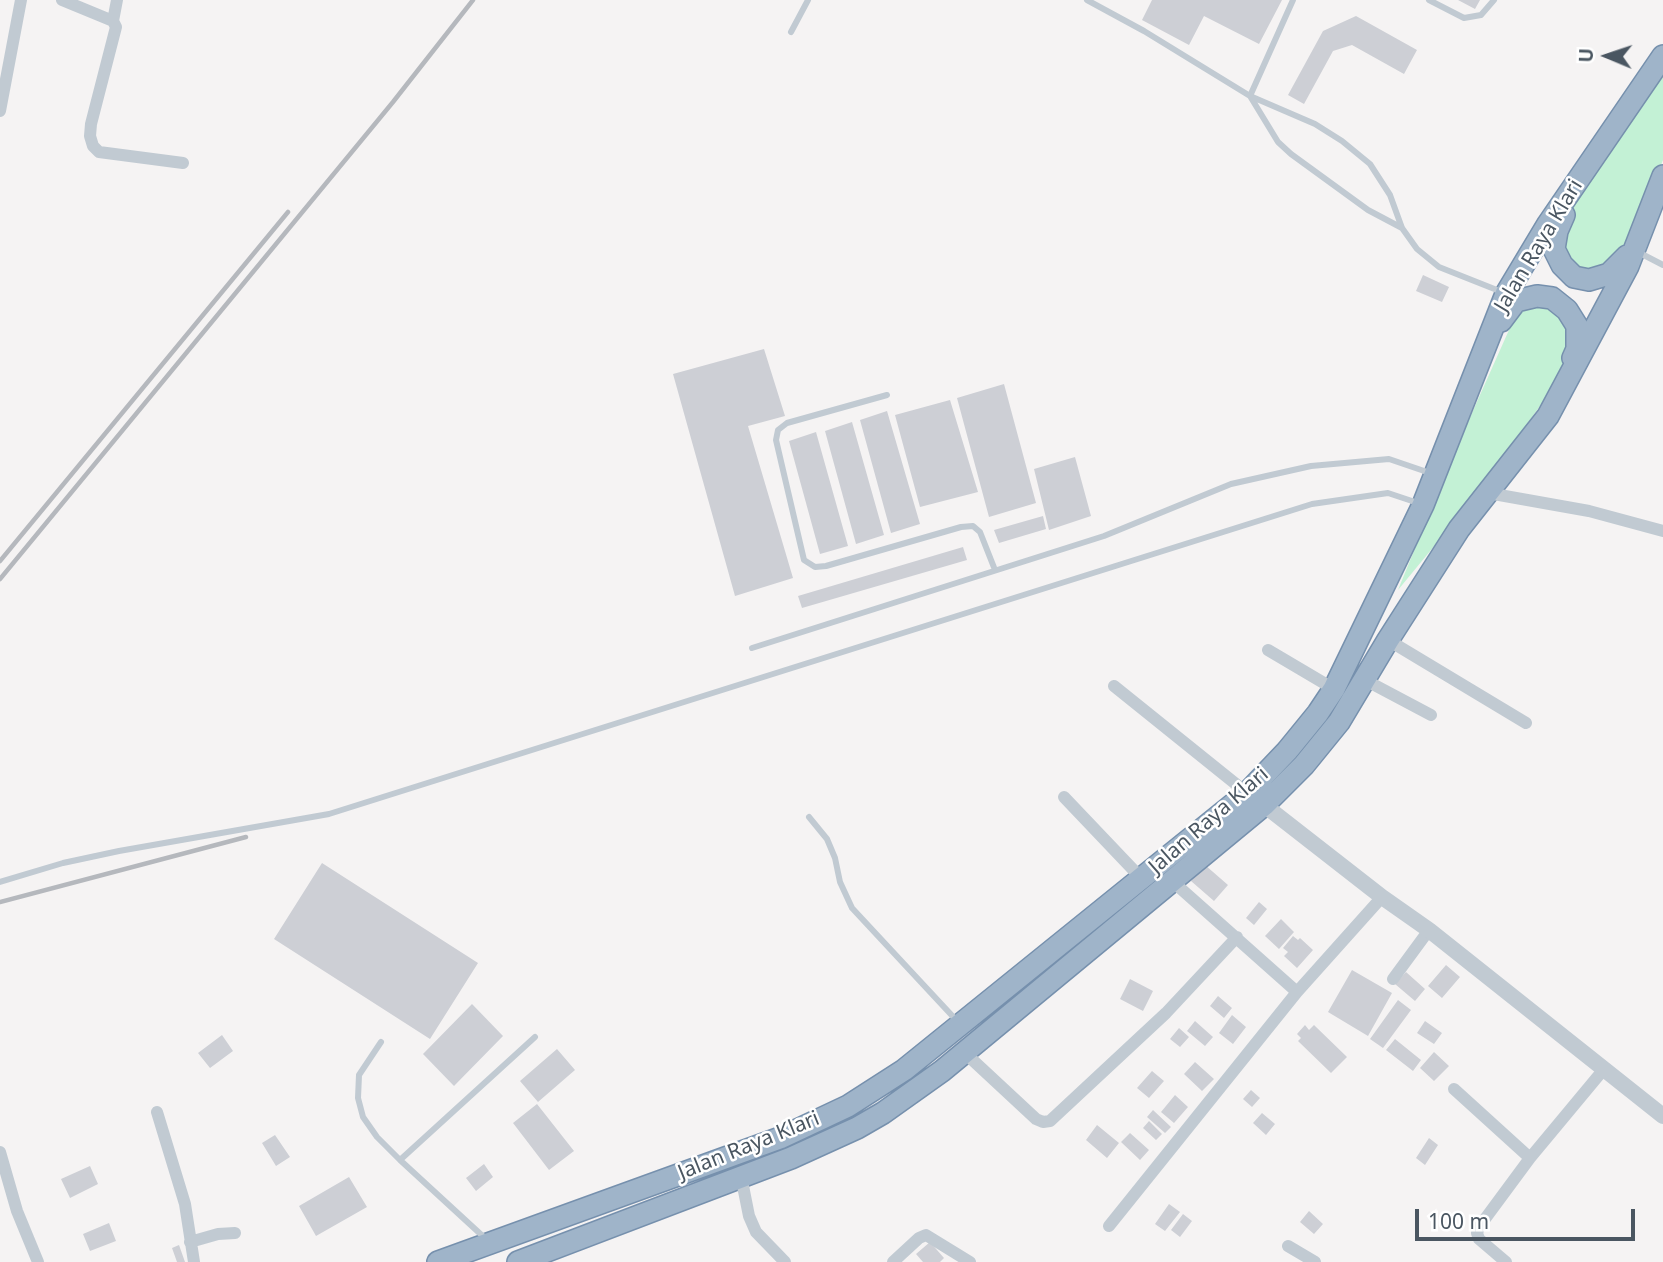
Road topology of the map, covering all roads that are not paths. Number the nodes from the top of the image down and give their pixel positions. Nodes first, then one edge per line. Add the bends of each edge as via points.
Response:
1 (21, 0) edge
2 (62, 0) edge
3 (117, 0) edge
4 (808, 0) edge
5 (1087, 0) edge
6 (1293, 0) edge
7 (1429, 0) edge
8 (1494, 0) edge
9 (113, 21) junction
10 (791, 32) dead end
11 (1663, 56) edge
12 (1250, 96) junction
13 (0, 111) edge
14 (183, 163) dead end
15 (1663, 176) edge
16 (1576, 183) junction
17 (1402, 228) junction
18 (1633, 250) junction
19 (1663, 265) edge
20 (1506, 294) junction
21 (887, 395) dead end
22 (1460, 409) junction
23 (1548, 416) junction
24 (1435, 474) junction
25 (1488, 493) junction
26 (1423, 505) junction
27 (1663, 531) edge
28 (995, 570) junction
29 (1388, 640) junction
30 (752, 648) dead end
31 (1268, 650) dead end
32 (1365, 680) junction
33 (1114, 686) dead end
34 (1334, 689) junction
35 (1431, 715) dead end
36 (1526, 723) dead end
37 (1064, 797) dead end
38 (1256, 799) junction
39 (809, 817) dead end
40 (1142, 879) junction
41 (1171, 880) junction
42 (0, 883) edge
43 (1382, 897) junction
44 (1429, 930) junction
45 (1237, 937) junction
46 (1393, 979) dead end
47 (1297, 992) junction
48 (961, 1025) junction
49 (535, 1037) dead end
50 (382, 1042) dead end
51 (965, 1053) junction
52 (1604, 1069) junction
53 (1454, 1089) dead end
54 (157, 1112) dead end
55 (1663, 1116) edge
56 (0, 1152) edge
57 (1530, 1158) junction
58 (400, 1160) junction
59 (741, 1177) junction
60 (1109, 1226) dead end
61 (235, 1233) dead end
62 (190, 1242) junction
63 (491, 1243) junction
64 (1288, 1246) dead end
65 (544, 1258) edge
66 (38, 1262) edge
67 (194, 1262) edge
68 (438, 1262) edge
69 (518, 1262) edge
70 (785, 1262) edge
71 (893, 1262) edge
72 (970, 1262) edge
73 (1315, 1262) edge
74 (1506, 1262) edge

1 - 13 street
2 - 9 street
3 - 9 street
4 - 10 lane
5 - 12 lane
6 - 12 lane
7 - 8 lane via 1464,18 1481,15
9 - 14 street via 116,27 91,124 93,146 99,152
11 - 16 highway, Jalan Raya Klari
12 - 17 lane via 1278,142 1291,154 1368,210
12 - 17 lane via 1315,124 1370,164 1390,195
15 - 18 highway, Jalan Raya Klari
16 - 18 highway via 1557,231 1554,249 1562,265 1574,277 1589,280 1609,274
16 - 20 highway, Jalan Raya Klari
17 - 20 lane via 1417,249 1439,267
18 - 19 lane
18 - 23 highway, Jalan Raya Klari
20 - 22 highway, Jalan Raya Klari
21 - 28 lane via 787,423 778,430 776,440 804,560 815,567 826,566 973,526 980,532
22 - 23 highway via 1505,314 1516,301 1537,296 1552,298 1577,326 1577,349
22 - 24 highway, Jalan Raya Klari
23 - 25 highway, Jalan Raya Klari
24 - 26 highway, Jalan Raya Klari
24 - 28 lane via 1389,459 1311,466 1231,484 1104,536
25 - 27 street via 1589,510
25 - 29 highway, Jalan Raya Klari
26 - 34 highway, Jalan Raya Klari
26 - 42 lane via 1388,493 1312,504 329,814 119,850
28 - 30 lane
29 - 32 highway, Jalan Raya Klari
29 - 36 street
31 - 34 street
32 - 35 street
32 - 38 highway, Jalan Raya Klari via 1313,754
33 - 38 street
34 - 38 highway, Jalan Raya Klari
37 - 40 street
38 - 40 highway, Jalan Raya Klari
38 - 41 highway, Jalan Raya Klari
38 - 43 street
39 - 48 lane via 827,839 852,908
40 - 48 highway, Jalan Raya Klari
41 - 45 street
41 - 51 highway, Jalan Raya Klari
43 - 44 street
43 - 47 street
44 - 46 street
44 - 52 street
45 - 47 street
45 - 51 street via 1166,1013 1050,1121 1036,1119
47 - 60 street
48 - 63 highway, Jalan Raya Klari via 848,1106 780,1138
49 - 58 lane
50 - 58 lane via 359,1075 358,1098 363,1117
51 - 59 highway, Jalan Raya Klari via 915,1092 857,1128
52 - 55 street
52 - 57 street
53 - 57 street
54 - 62 street via 185,1204
56 - 66 street
57 - 74 street via 1477,1233
58 - 63 lane
59 - 65 highway, Jalan Raya Klari
59 - 70 street via 756,1232
61 - 62 street
62 - 67 street
63 - 68 highway, Jalan Raya Klari
64 - 73 street
65 - 69 highway, Jalan Raya Klari
71 - 72 street via 926,1235

